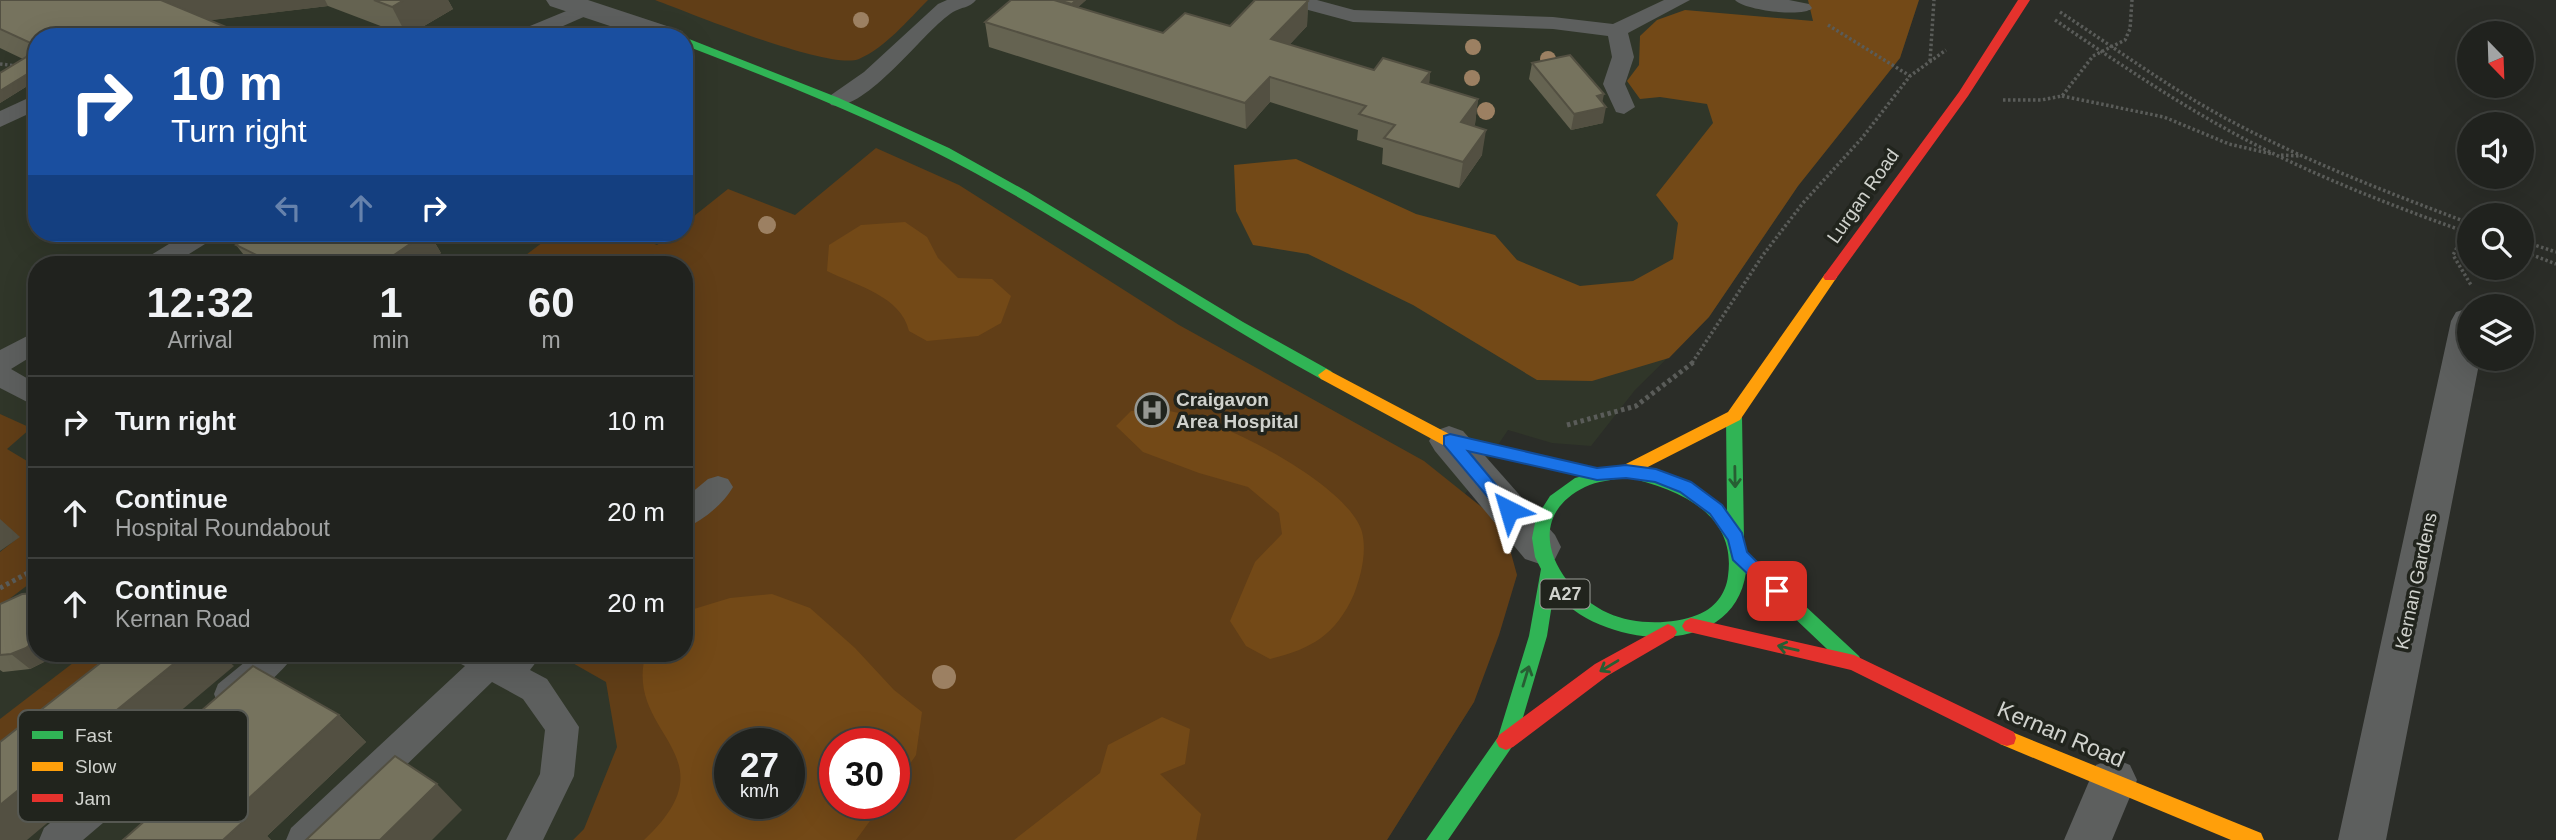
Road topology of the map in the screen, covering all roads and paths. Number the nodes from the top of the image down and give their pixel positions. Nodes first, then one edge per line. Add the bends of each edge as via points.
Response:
1 (560, 0) edge
2 (966, 0) edge
3 (1293, 0) edge
4 (1680, 0) edge
5 (1745, 0) edge
6 (1934, 0) edge
7 (2024, 0) edge
8 (2132, 0) edge
9 (2050, 6) dead end
10 (588, 8) junction
11 (1802, 8) joint
12 (2052, 18) dead end
13 (541, 28) edge
14 (646, 28) edge
15 (1616, 31) junction
16 (1955, 42) dead end
17 (693, 44) edge
18 (2111, 47) junction
19 (2102, 52) junction
20 (1930, 62) junction
21 (0, 64) edge
22 (19, 67) edge
23 (1910, 76) junction
24 (1964, 93) junction
25 (2062, 96) junction
26 (839, 100) junction
27 (28, 106) edge
28 (1624, 107) dead end
29 (0, 120) edge
30 (2278, 155) junction
31 (2304, 156) junction
32 (2457, 220) edge
33 (2457, 229) edge
34 (190, 242) edge
35 (2534, 245) edge
36 (2457, 249) edge
37 (2556, 252) edge
38 (168, 256) edge
39 (2534, 256) edge
40 (2556, 264) edge
41 (2457, 266) edge
42 (28, 346) edge
43 (0, 363) edge
44 (2459, 371) edge
45 (0, 375) edge
46 (28, 392) edge
47 (1734, 416) junction
48 (1560, 427) dead end
49 (1450, 440) junction
50 (1626, 471) junction
51 (1597, 474) junction
52 (718, 487) dead end
53 (693, 508) edge
54 (1736, 538) junction
55 (1739, 555) junction
56 (1544, 559) junction
57 (28, 573) edge
58 (0, 588) edge
59 (1691, 626) junction
60 (1668, 632) junction
61 (268, 662) edge
62 (497, 662) edge
63 (499, 662) edge
64 (1854, 663) junction
65 (211, 710) edge
66 (1506, 741) junction
67 (2113, 780) junction
68 (78, 822) edge
69 (57, 840) edge
70 (303, 840) edge
71 (524, 840) edge
72 (1436, 840) edge
73 (2088, 840) edge
74 (2254, 840) edge
75 (2362, 840) edge

1 - 10 street
2 - 26 lane via 945,8 872,76
3 - 15 lane via 1353,16 1553,23
4 - 15 lane
5 - 11 lane
6 - 20 path
7 - 24 main road, Lurgan Road / A27
8 - 18 path via 2130,29 2125,40
9 - 18 path
10 - 13 lane
10 - 14 street
11 - 23 path
12 - 19 path
15 - 28 lane via 1625,60 1614,84
16 - 20 path
17 - 26 main road
18 - 19 path
18 - 31 path via 2192,100
19 - 25 path via 2093,56
19 - 30 path via 2203,116
20 - 23 path
21 - 22 path
23 - 48 path via 1763,255 1695,360 1636,406
24 - 25 path via 2000,100
24 - 47 main road, Lurgan Road / A27
25 - 30 path via 2164,117 2229,144
26 - 49 main road via 980,170 1263,342
27 - 29 lane
30 - 31 path
30 - 33 path
31 - 32 path
34 - 38 lane
35 - 37 path
36 - 41 path via 2453,255
39 - 40 path
42 - 43 lane
44 - 75 street, Kernan Gardens
45 - 46 lane
47 - 50 main road, A27
47 -> 54 main road, A27
49 - 51 main road
49 - 56 street
50 - 51 main road, A27
50 - 54 main road, A27 via 1656,475 1685,487 1716,509
51 - 56 main road, A27 via 1572,484 1553,499 1539,526
52 - 53 lane
54 - 55 main road, A27
55 - 59 main road, A27 via 1742,570 1731,599 1705,622
55 - 64 main road, Kernan Road
56 - 60 main road, A27 via 1557,587 1586,612 1626,629
66 -> 56 main road, A27 via 1538,636
57 - 58 path
59 - 60 main road, A27
64 -> 59 main road, Kernan Road
60 -> 66 main road, A27 via 1601,670
61 - 65 lane
62 - 70 lane
63 - 71 lane via 535,690 562,726 557,776
64 - 67 main road, Kernan Road via 2005,737
66 - 72 main road, A27
67 - 73 street
67 - 74 main road, Kernan Road
68 - 69 lane

